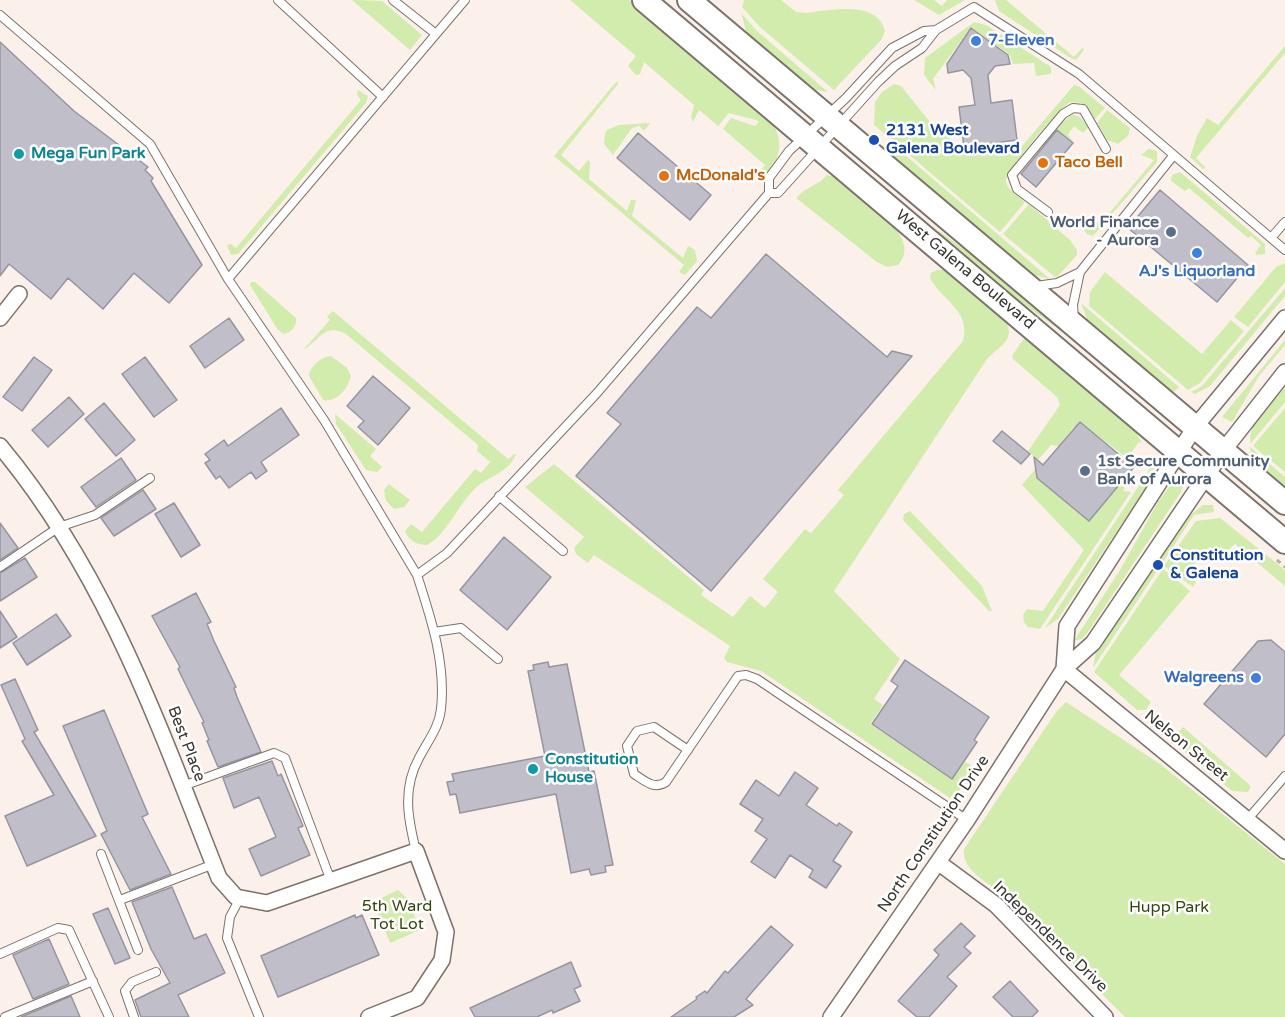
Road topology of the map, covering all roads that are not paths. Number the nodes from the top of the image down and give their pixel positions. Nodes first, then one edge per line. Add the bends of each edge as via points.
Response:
1 (278, 0) edge
2 (393, 0) edge
3 (465, 0) edge
4 (644, 0) edge
5 (689, 0) edge
6 (980, 0) edge
7 (974, 7) junction
8 (0, 15) edge
9 (936, 30) junction
10 (436, 34) junction
11 (383, 97) junction
12 (832, 122) junction
13 (812, 142) junction
14 (1106, 149) dead end
15 (1173, 156) junction
16 (769, 193) junction
17 (1047, 212) dead end
18 (1285, 222) edge
19 (1271, 238) junction
20 (1285, 250) edge
21 (1080, 272) junction
22 (228, 279) junction
23 (1026, 284) junction
24 (19, 294) dead end
25 (0, 318) edge
26 (1285, 318) edge
27 (1075, 326) junction
28 (1285, 372) edge
29 (1195, 427) junction
30 (0, 446) edge
31 (1223, 451) junction
32 (1179, 452) junction
33 (1206, 476) junction
34 (150, 478) dead end
35 (499, 496) junction
36 (1285, 503) edge
37 (59, 527) junction
38 (1285, 542) edge
39 (563, 551) dead end
40 (0, 567) edge
41 (417, 575) junction
42 (434, 632) junction
43 (498, 659) dead end
44 (1064, 669) junction
45 (688, 750) junction
46 (1285, 776) edge
47 (183, 786) junction
48 (967, 820) junction
49 (1247, 820) junction
50 (416, 851) junction
51 (1285, 851) edge
52 (101, 854) dead end
53 (939, 863) junction
54 (214, 864) junction
55 (331, 881) junction
56 (240, 898) junction
57 (120, 900) junction
58 (138, 950) dead end
59 (0, 954) edge
60 (156, 972) dead end
61 (93, 981) junction
62 (5, 1017) edge
63 (109, 1017) edge
64 (134, 1017) edge
65 (260, 1017) edge
66 (369, 1017) edge
67 (831, 1017) edge
68 (1106, 1017) edge

1 - 11 lane
2 - 10 lane
3 - 10 lane
4 - 13 main road, West Galena Boulevard
5 - 12 main road, West Galena Boulevard
6 - 7 lane
7 - 9 lane
7 - 15 lane via 1079,74
8 - 22 lane via 150,144
9 - 12 lane via 922,48 895,66
9 - 12 lane via 924,31 892,48
10 - 11 lane
11 - 22 lane
12 - 13 lane
12 - 13 lane
12 - 23 main road, West Galena Boulevard
13 - 16 lane via 778,193
13 - 16 lane via 789,151 768,178
13 - 32 main road, West Galena Boulevard
14 - 17 lane via 1083,109 1073,108 1063,114 1012,175 1017,189
15 - 19 lane
15 - 21 lane
16 - 35 lane via 597,393
18 - 19 lane
19 - 20 lane
21 - 23 lane via 1050,285
21 - 27 lane via 1073,305
22 - 41 lane via 318,412
23 - 27 main road, West Galena Boulevard
24 - 25 street
26 - 29 street, North Constitution Drive
27 - 29 main road, West Galena Boulevard
28 - 31 street, North Constitution Drive
29 - 31 main road, West Galena Boulevard
29 - 32 street, North Constitution Drive
30 - 37 street, Best Place via 28,479
31 - 33 street, North Constitution Drive
31 - 36 main road, West Galena Boulevard
32 - 33 main road, West Galena Boulevard
32 - 44 street, North Constitution Drive via 1067,626
33 - 38 main road, West Galena Boulevard
33 - 44 street, North Constitution Drive via 1093,643
34 - 37 lane via 95,515
35 - 39 lane
35 - 41 lane via 447,553
37 - 40 lane
37 - 47 street, Best Place via 93,580 146,692
41 - 42 lane
42 - 43 lane via 461,628
42 - 50 lane via 439,651 441,710 408,786 407,816
44 - 48 street, North Constitution Drive
44 - 49 street, Nelson Street
45 - 45 lane via 666,782 656,786 634,774 627,746 636,731 654,726
45 - 48 lane via 738,676 746,675
46 - 49 lane
47 - 54 street, Best Place
47 - 55 lane via 274,753 285,758
48 - 53 street, North Constitution Drive
49 - 51 street, Nelson Street
50 - 55 street
50 - 66 street via 446,932 442,960 417,998
52 - 57 lane
53 - 67 street, North Constitution Drive
53 - 68 street, Independence Drive via 996,905
54 - 56 street, Best Place via 219,878
54 - 57 lane
55 - 56 street via 267,903
56 - 65 lane via 230,917 227,938
57 - 58 lane
59 - 61 lane via 58,928 69,930
60 - 64 lane via 132,982 125,991
61 - 62 lane
61 - 63 lane

